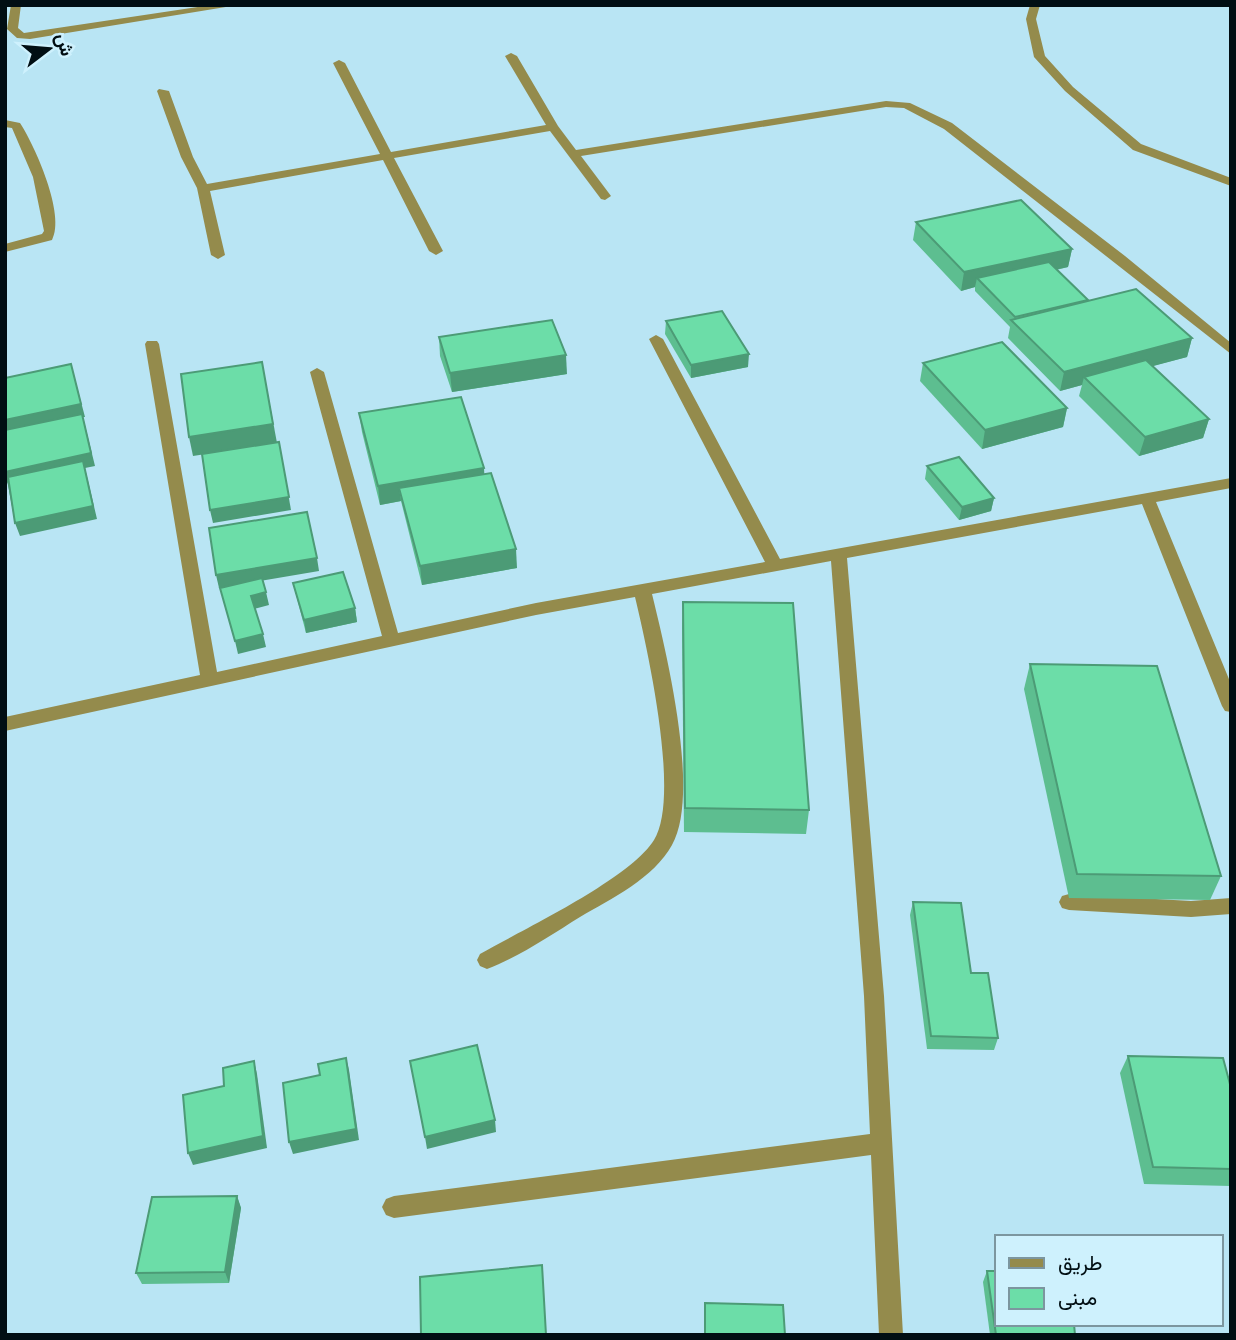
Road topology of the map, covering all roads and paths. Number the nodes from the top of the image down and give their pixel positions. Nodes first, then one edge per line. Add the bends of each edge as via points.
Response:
1 (233, 5) edge
2 (1035, 5) edge
3 (12, 7) edge
4 (511, 56) dead end
5 (339, 62) dead end
6 (163, 90) dead end
7 (5, 123) edge
8 (553, 127) junction
9 (573, 153) junction
10 (388, 155) junction
11 (1231, 182) edge
12 (203, 188) junction
13 (605, 196) dead end
14 (5, 248) edge
15 (436, 251) dead end
16 (218, 256) dead end
17 (656, 339) dead end
18 (152, 344) dead end
19 (1231, 350) edge
20 (317, 372) dead end
21 (1231, 483) edge
22 (1147, 498) junction
23 (839, 555) junction
24 (775, 565) junction
25 (642, 589) junction
26 (391, 639) junction
27 (209, 679) junction
28 (1231, 706) edge
29 (5, 723) edge
30 (1069, 902) dead end
31 (1231, 906) edge
32 (487, 960) dead end
33 (881, 1143) junction
34 (394, 1207) dead end
35 (891, 1335) edge

1 - 3 street via 30,36 12,29
2 - 11 street via 1031,19 1040,57 1069,89 1137,147
4 - 8 street
5 - 10 street
6 - 12 street
7 - 14 street via 16,126 32,155 41,177 50,231 38,242
8 - 9 street
8 - 10 street
9 - 13 street
9 - 19 street via 744,124 906,105 948,126
10 - 12 street
10 - 15 street
12 - 16 street
17 - 24 street
18 - 27 street
20 - 26 street
21 - 22 street
22 - 23 street
22 - 28 street
23 - 24 street
23 - 33 street
24 - 25 street
25 - 26 street
25 - 32 street via 659,654 673,783 665,842 643,866
26 - 27 street
27 - 29 street
30 - 31 street via 1191,909
33 - 34 street
33 - 35 street

